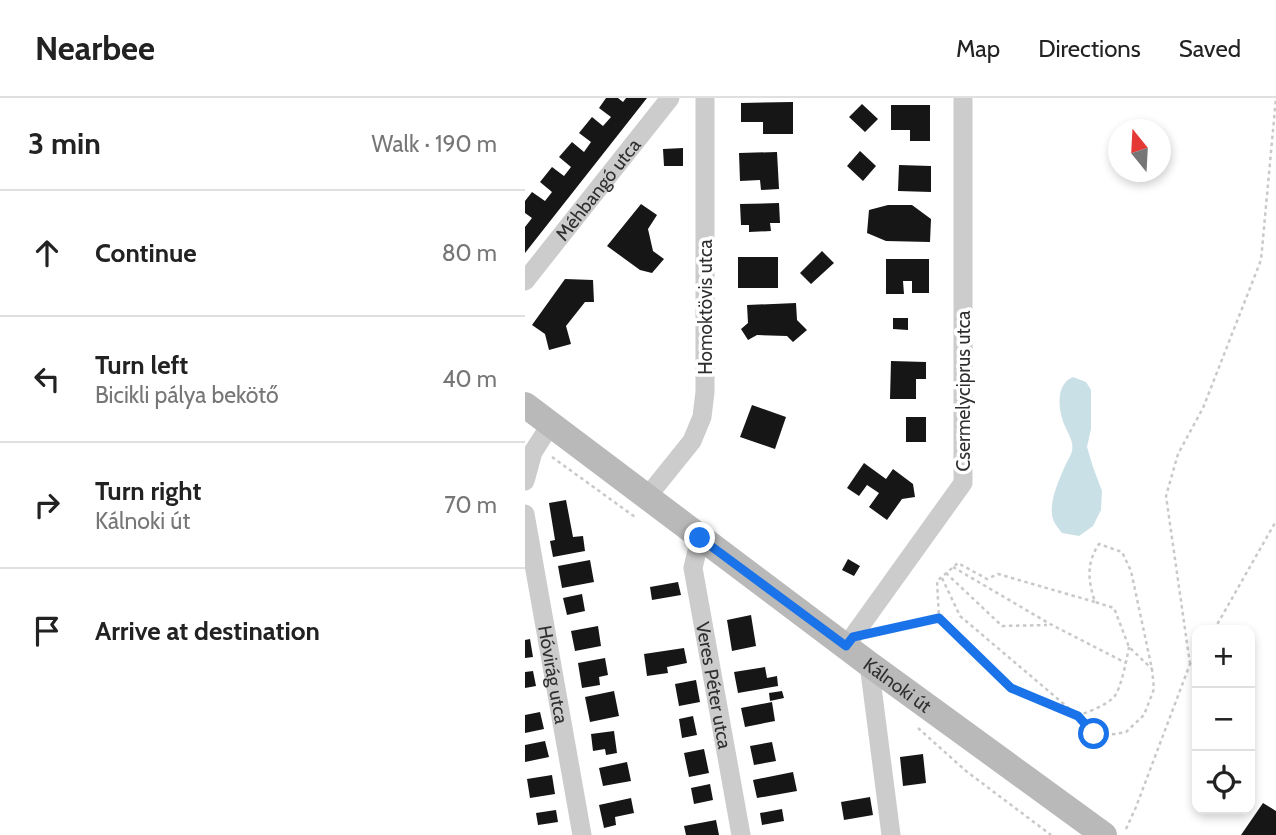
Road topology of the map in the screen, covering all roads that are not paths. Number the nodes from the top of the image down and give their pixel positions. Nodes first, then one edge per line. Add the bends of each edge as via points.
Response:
1 (670, 98) edge
2 (705, 98) edge
3 (963, 98) edge
4 (525, 281) edge
5 (525, 405) edge
6 (551, 424) junction
7 (525, 481) edge
8 (647, 497) junction
9 (525, 513) edge
10 (700, 538) junction
11 (850, 642) junction
12 (869, 664) junction
13 (582, 835) edge
14 (741, 835) edge
15 (891, 835) edge
16 (1104, 835) edge

1 - 4 street, Méhbangó utca
2 - 8 street, Homoktövis utca via 702,418 692,441
3 - 11 street, Csermelyciprus utca via 963,483
5 - 6 street, Kálnoki út
6 - 7 street via 533,452
6 - 8 street, Kálnoki út
8 - 10 street, Kálnoki út
9 - 13 street, Hóvirág utca
10 - 11 street, Kálnoki út
10 - 14 street, Veres Péter utca via 693,568
11 - 12 street, Kálnoki út
12 - 15 street
12 - 16 street, Kálnoki út

